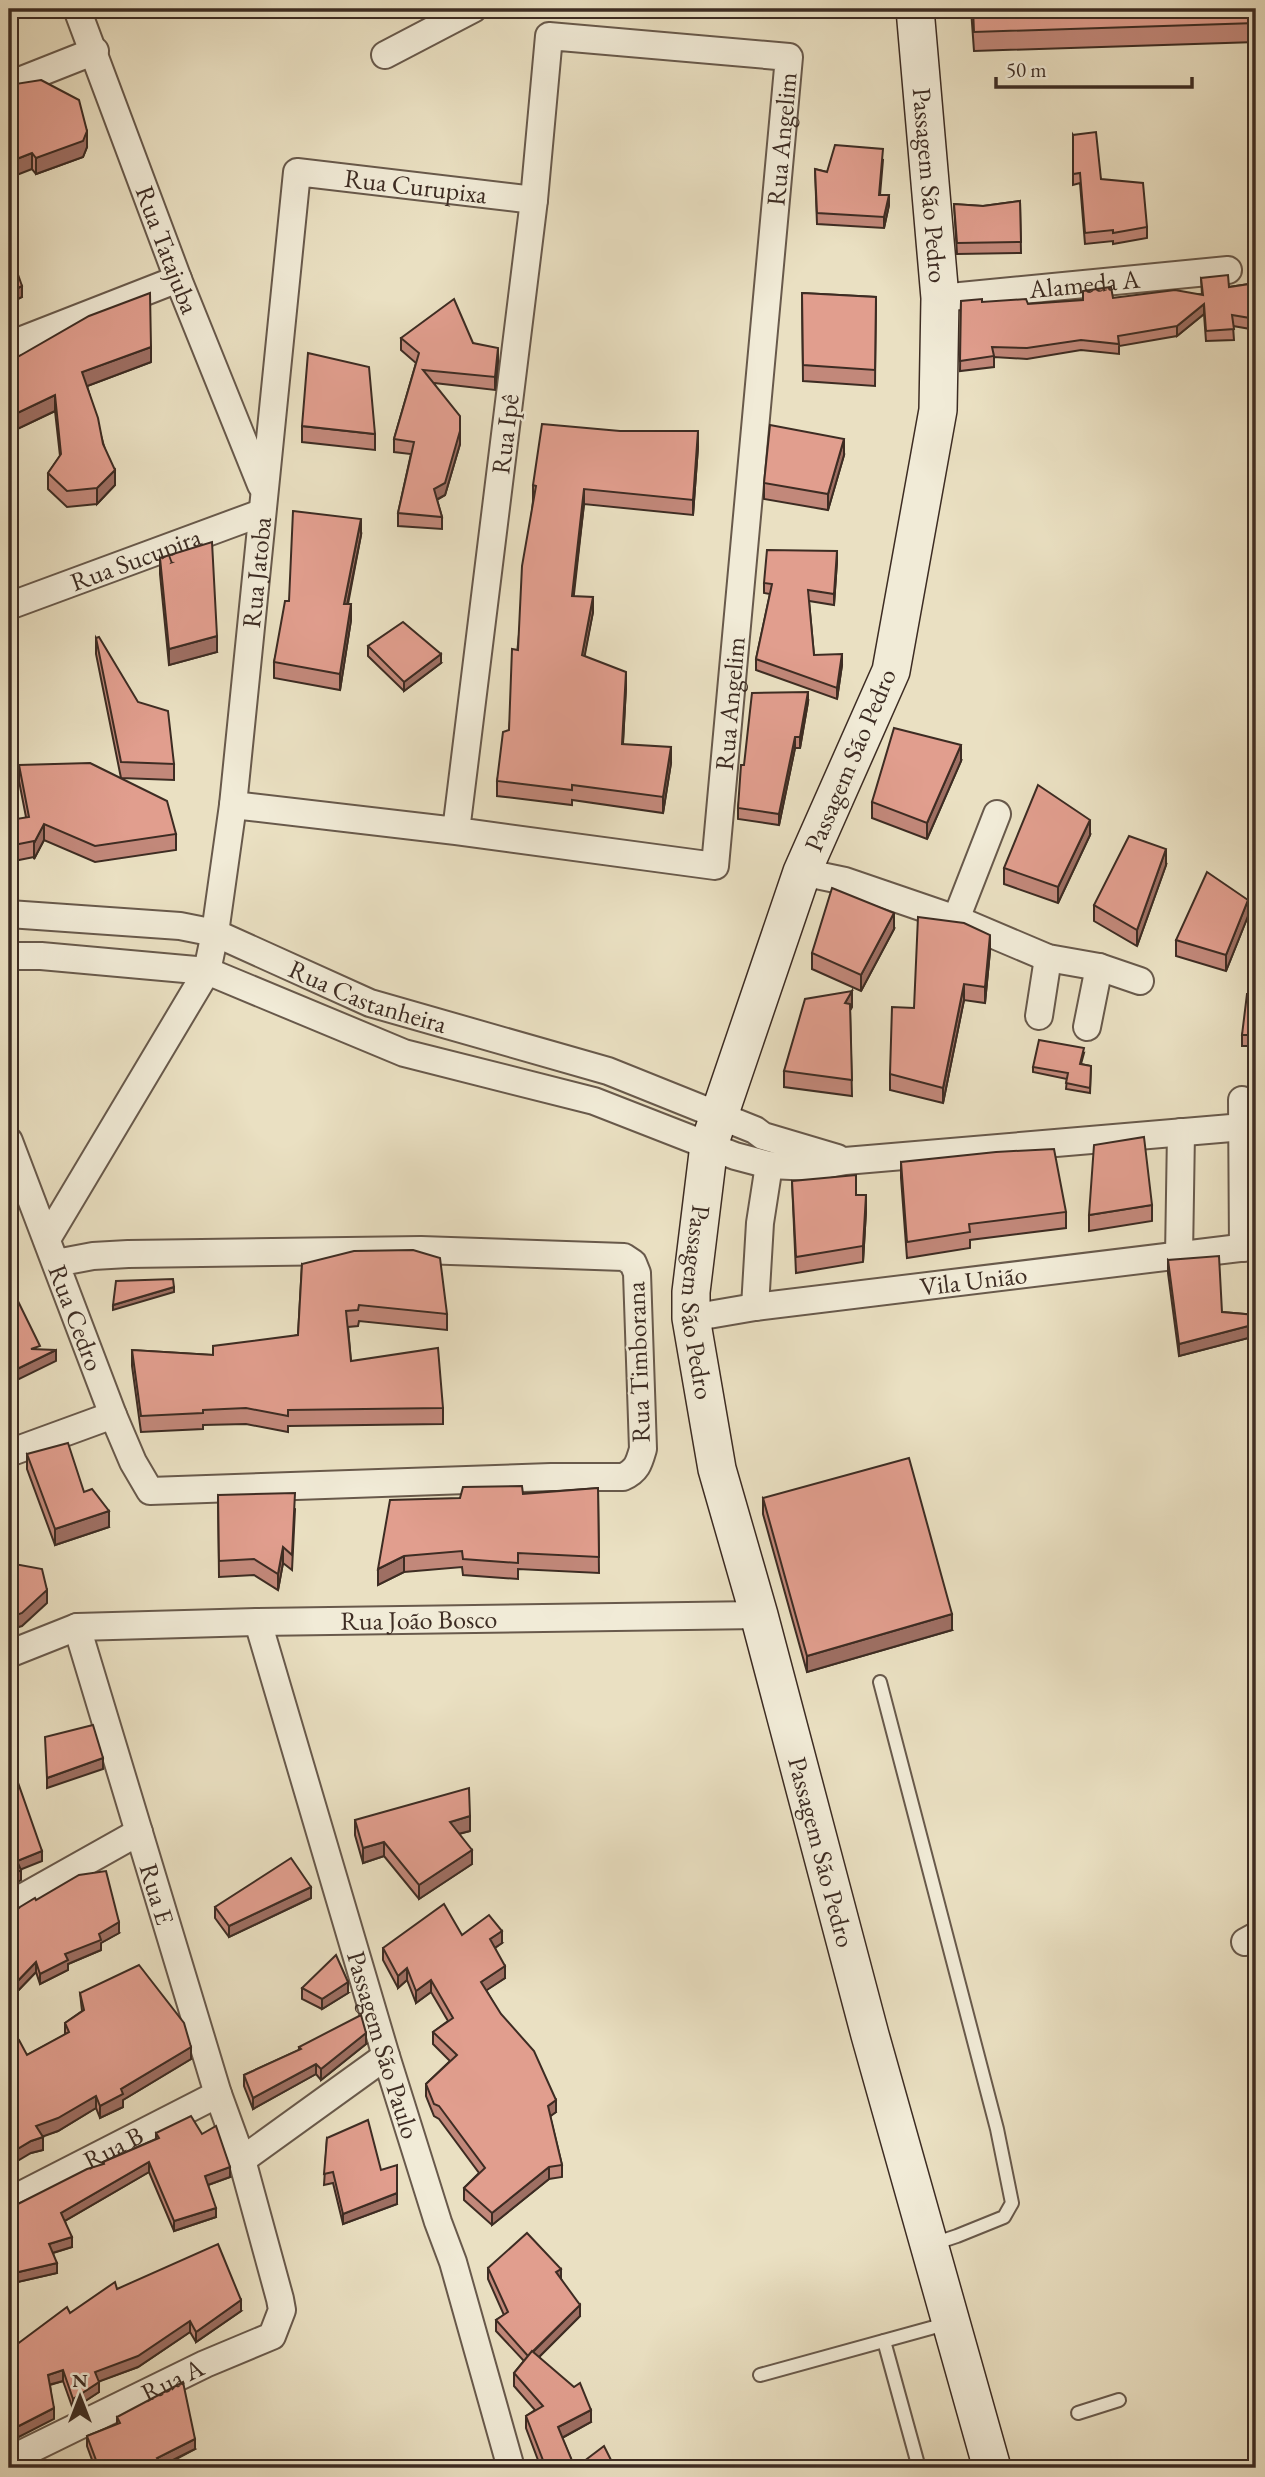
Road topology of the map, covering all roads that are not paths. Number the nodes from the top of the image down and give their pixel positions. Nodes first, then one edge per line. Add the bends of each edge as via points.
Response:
1 (77, 9) edge
2 (473, 9) edge
3 (915, 9) edge
4 (549, 36) joint
5 (95, 51) junction
6 (384, 55) dead end
7 (9, 85) edge
8 (297, 172) joint
9 (534, 200) junction
10 (1228, 270) dead end
11 (178, 279) junction
12 (940, 298) junction
13 (9, 345) edge
14 (262, 501) junction
15 (9, 606) edge
16 (233, 805) junction
17 (997, 814) dead end
18 (456, 831) junction
19 (802, 872) junction
20 (9, 914) edge
21 (956, 919) junction
22 (215, 933) junction
23 (9, 956) edge
24 (1048, 958) junction
25 (1100, 967) junction
26 (207, 971) junction
27 (1140, 981) dead end
28 (1039, 1016) dead end
29 (1087, 1027) dead end
30 (608, 1071) junction
31 (1242, 1100) dead end
32 (594, 1101) junction
33 (1243, 1127) junction
34 (714, 1131) junction
35 (1181, 1132) junction
36 (9, 1141) edge
37 (845, 1161) junction
38 (769, 1165) junction
39 (19, 1199) edge
40 (1250, 1247) edge
41 (52, 1251) junction
42 (1180, 1256) junction
43 (755, 1307) junction
44 (691, 1318) junction
45 (113, 1415) junction
46 (9, 1453) edge
47 (150, 1491) joint
48 (758, 1615) junction
49 (258, 1622) junction
50 (77, 1627) junction
51 (13, 1651) edge
52 (880, 1682) dead end
53 (139, 1832) junction
54 (9, 1905) edge
55 (386, 2056) junction
56 (218, 2094) junction
57 (242, 2160) junction
58 (9, 2201) edge
59 (929, 2245) junction
60 (270, 2265) joint
61 (951, 2322) junction
62 (884, 2341) junction
63 (760, 2375) dead end
64 (1119, 2400) dead end
65 (1078, 2413) dead end
66 (9, 2460) edge
67 (511, 2468) edge
68 (919, 2468) edge
69 (992, 2468) edge

1 - 5 street, Rua Tatajuba
2 - 6 street
3 - 12 street, Passagem São Pedro via 936,143
4 - 9 street, Rua Ipê
4 - 18 street, Rua Angelim via 789,57 715,866
5 - 7 street
5 - 11 street, Rua Tatajuba
8 - 9 street, Rua Curupixa
8 - 14 street, Rua Jatoba
9 - 18 street, Rua Ipê
10 - 12 street, Alameda A
11 - 13 street
11 - 14 street, Rua Tatajuba
12 - 19 street, Passagem São Pedro via 938,410 891,671
14 - 15 street, Rua Sucupira
14 - 16 street, Rua Jatoba
16 - 18 street, Rua Angelim
16 - 22 street, Rua Jatoba
17 - 21 street
19 - 21 street via 845,881
19 - 34 street, Passagem São Pedro
20 - 22 street, Rua Castanheira via 180,926
21 - 24 street
22 - 26 street, Rua Jatoba
22 - 30 street, Rua Castanheira via 370,1003
23 - 26 street, Rua Castanheira
24 - 25 street
24 - 28 street
25 - 27 street
25 - 29 street
26 - 32 street, Rua Castanheira via 404,1054
26 - 41 street, Rua Jatoba
30 - 32 street
30 - 34 street, Rua Castanheira
31 - 33 street
32 - 34 street, Rua Castanheira
33 - 35 street
33 - 40 street
34 - 37 street via 755,1130
34 - 38 street via 736,1156
34 - 44 street, Passagem São Pedro
35 - 37 street
35 - 42 street
36 - 39 street, Rua Cedro
37 - 38 street via 813,1167
38 - 43 street
39 - 41 street, Rua Cedro
40 - 42 street, Vila União
41 - 45 street, Rua Cedro
41 - 47 street, Rua Timborana via 93,1256 421,1250 609,1255 634,1263 643,1449 632,1473 623,1477
42 - 43 street, Vila União
43 - 44 street, Vila União
44 - 48 street, Passagem São Pedro via 717,1469
45 - 46 street
45 - 47 street, Rua Cedro
48 - 49 street, Rua João Bosco
48 - 59 street, Passagem São Pedro
49 - 50 street, Rua João Bosco
49 - 55 street, Passagem São Paulo
50 - 51 street, Rua João Bosco
50 - 53 street, Rua E
52 - 59 lane via 998,2129 1012,2203 1004,2217
53 - 54 street
53 - 56 street, Rua E
55 - 57 street
55 - 67 street, Passagem São Paulo via 453,2262
56 - 57 street, Rua E
56 - 58 street, Rua B
57 - 60 street, Rua E
59 - 61 street, Passagem São Pedro
60 - 66 street, Rua A via 282,2310 272,2336
61 - 62 lane
61 - 69 street, Passagem São Pedro
62 - 63 lane
62 - 68 lane
64 - 65 lane

